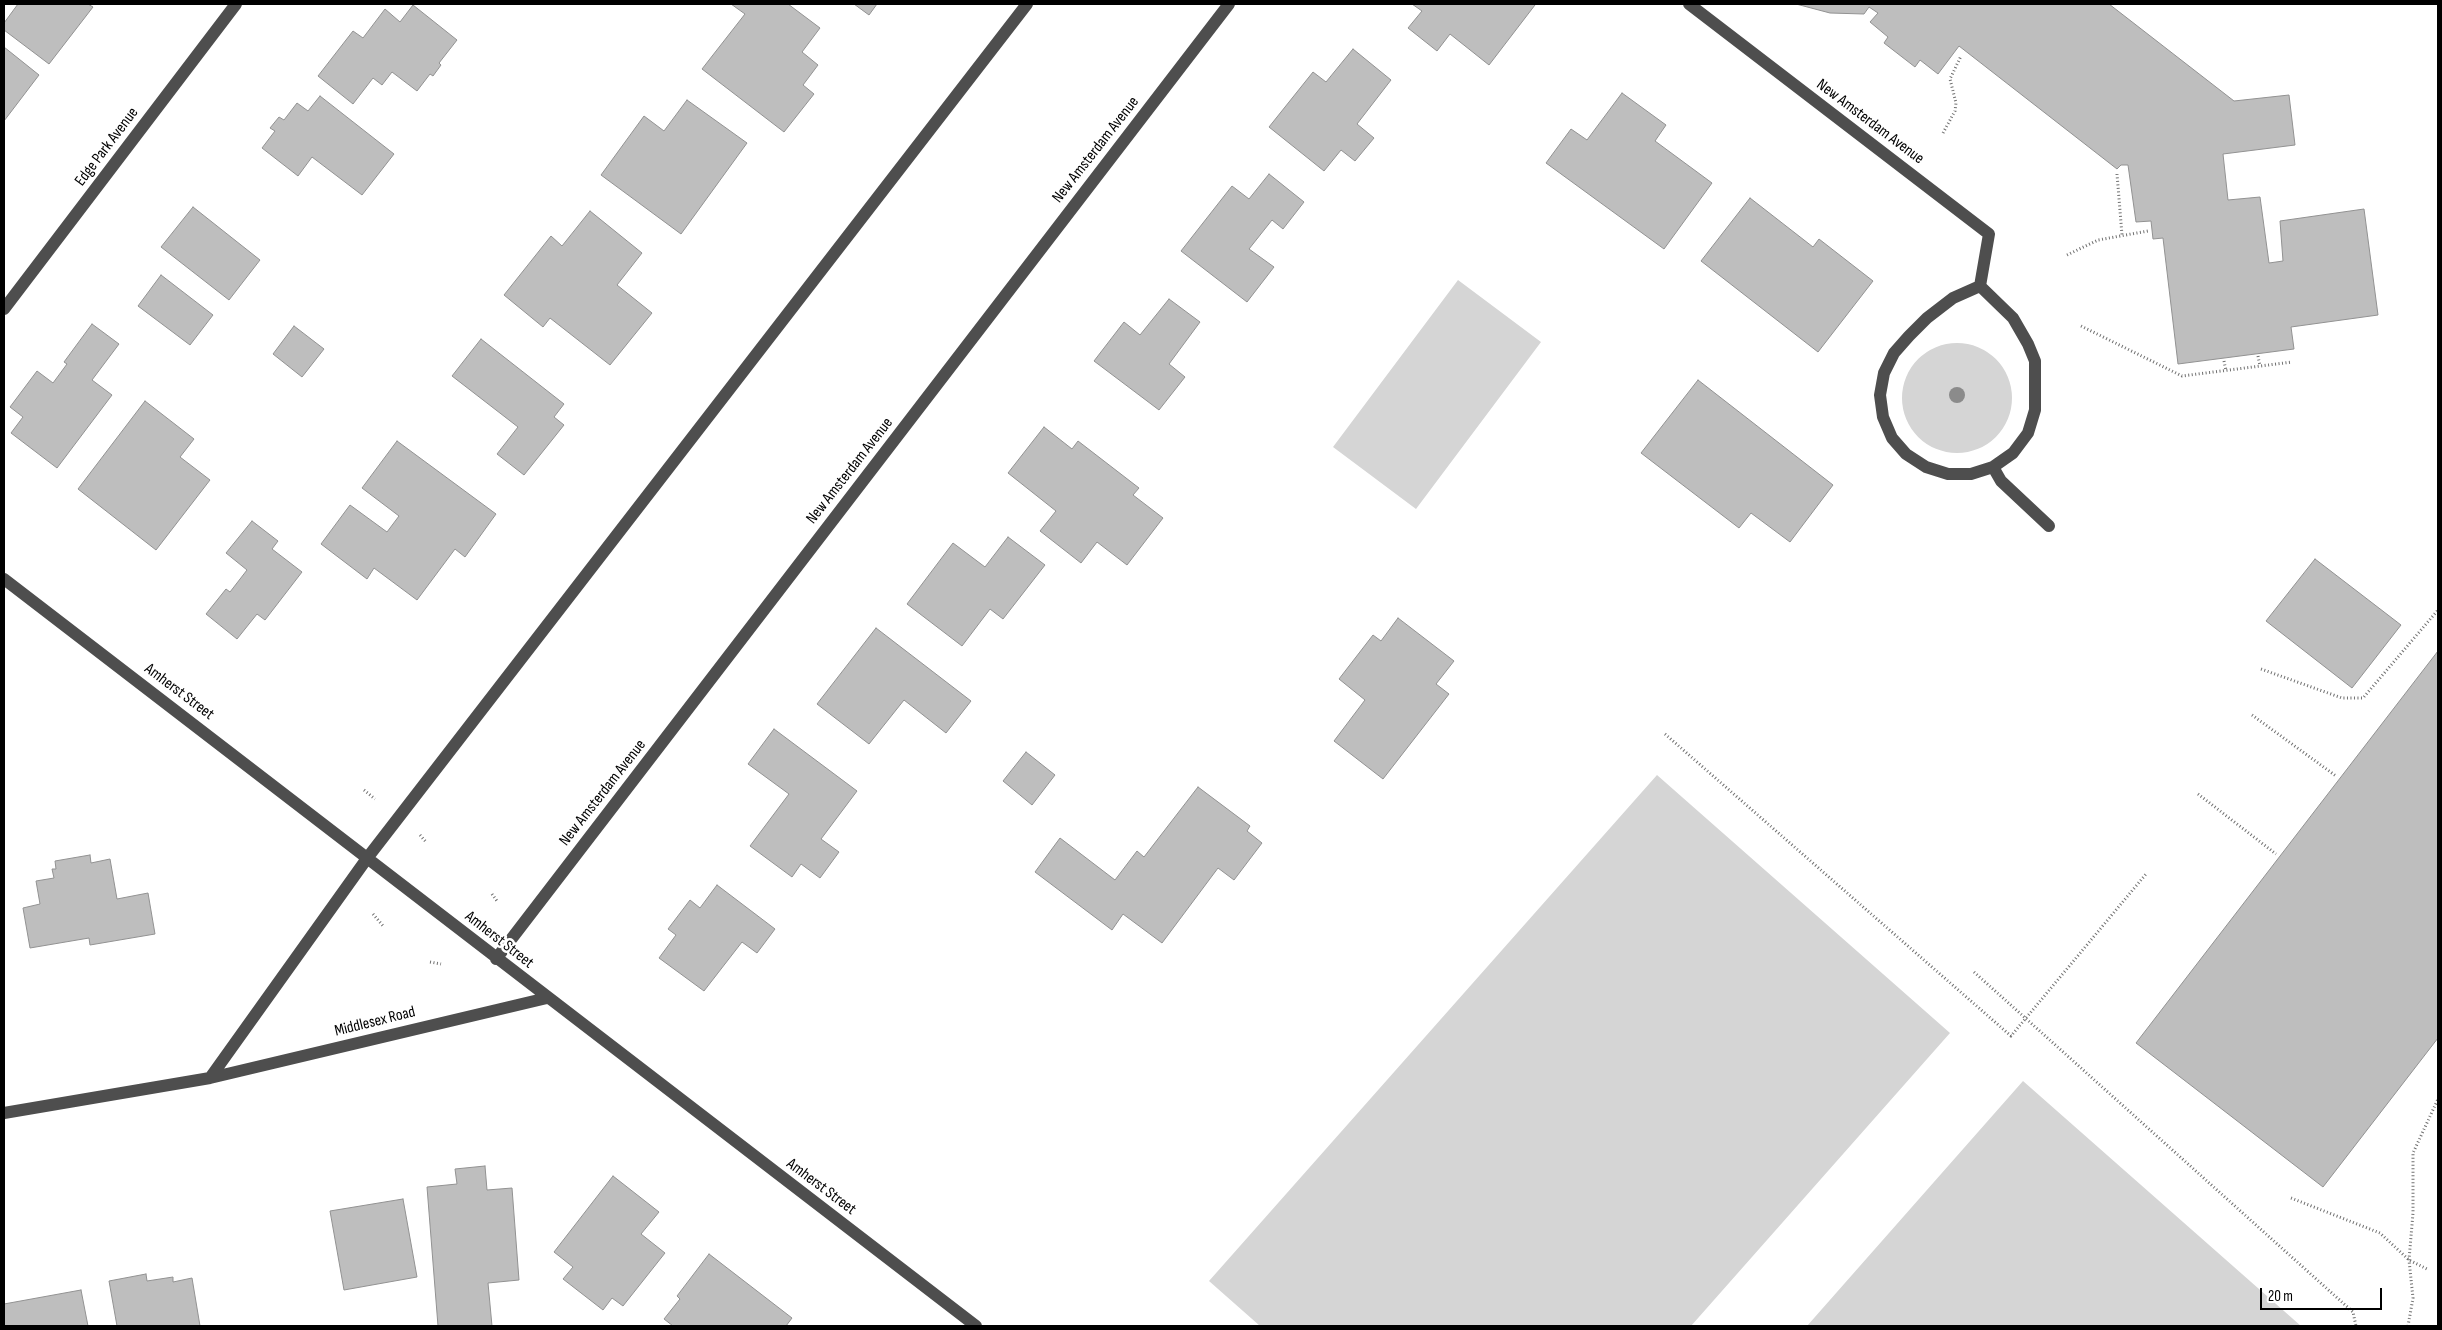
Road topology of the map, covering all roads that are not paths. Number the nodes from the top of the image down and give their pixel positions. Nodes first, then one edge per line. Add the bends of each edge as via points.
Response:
1 (236, 4) edge
2 (1027, 4) edge
3 (1229, 4) edge
4 (1689, 4) edge
5 (1980, 286) junction
6 (4, 309) edge
7 (1993, 467) junction
8 (2050, 526) dead end
9 (4, 579) edge
10 (368, 857) junction
11 (496, 959) junction
12 (547, 998) junction
13 (210, 1078) junction
14 (4, 1113) edge
15 (976, 1326) edge

1 - 6 street, Edge Park Avenue
2 - 10 street
3 - 11 street, New Amsterdam Avenue
4 - 5 street, New Amsterdam Avenue via 1989,234
5 - 7 street via 2013,318 2035,361 2035,410 2028,434 2013,453
5 - 7 street via 1953,298 1909,336 1894,353 1884,373 1880,395 1883,417 1892,438 1906,454 1926,468 1948,474 1971,474
7 - 8 street via 2001,481
9 - 10 street, Amherst Street
10 - 11 street, Amherst Street
10 - 13 street
11 - 12 street, Amherst Street
12 - 13 street, Middlesex Road
12 - 15 street, Amherst Street
13 - 14 street, Middlesex Road

